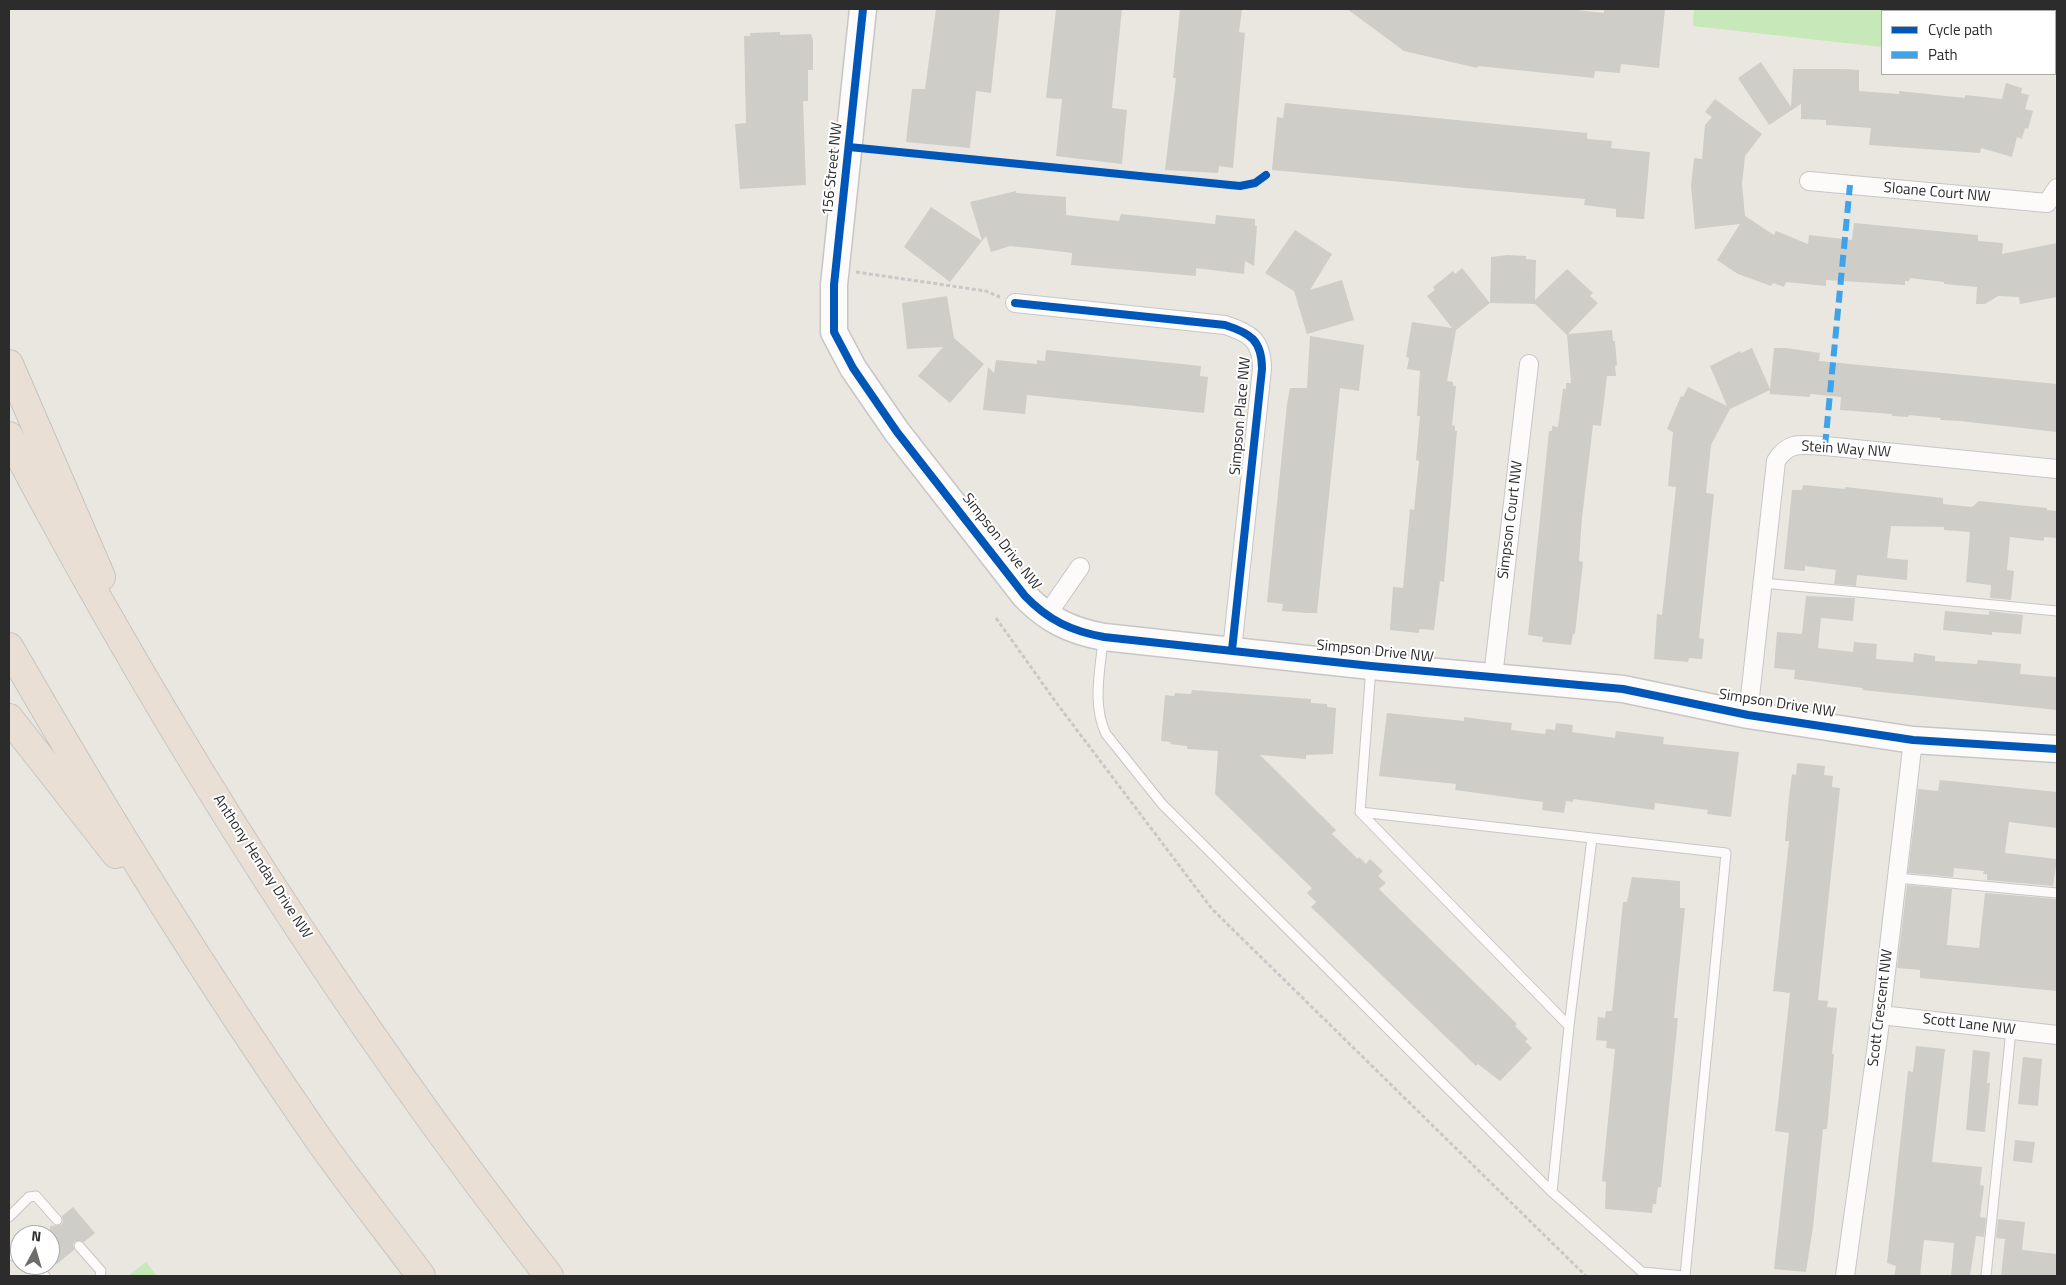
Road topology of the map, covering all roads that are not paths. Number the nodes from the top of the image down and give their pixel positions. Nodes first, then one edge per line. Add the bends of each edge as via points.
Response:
1 (863, 9) edge
2 (1809, 180) dead end
3 (2057, 188) edge
4 (1015, 303) road end
5 (834, 332) joint
6 (9, 364) edge
7 (1529, 364) dead end
8 (9, 436) edge
9 (2057, 469) edge
10 (1080, 567) dead end
11 (1763, 583) junction
12 (2057, 611) edge
13 (1046, 616) junction
14 (1104, 637) junction
15 (9, 647) edge
16 (1232, 650) junction
17 (1371, 666) junction
18 (1493, 677) junction
19 (149, 689) junction
20 (1748, 715) junction
21 (9, 718) edge
22 (1913, 740) junction
23 (2057, 749) edge
24 (1360, 812) junction
25 (1592, 838) junction
26 (1897, 878) junction
27 (2057, 893) edge
28 (193, 949) junction
29 (1881, 1015) junction
30 (1569, 1026) junction
31 (2011, 1030) junction
32 (2057, 1035) edge
33 (1552, 1192) junction
34 (9, 1217) edge
35 (57, 1220) dead end
36 (79, 1246) dead end
37 (100, 1276) edge
38 (422, 1276) edge
39 (549, 1276) edge
40 (1845, 1276) edge
41 (1986, 1276) edge

1 - 5 street, 156 Street NW via 836,269 832,316
2 - 3 street, Sloane Court NW via 2047,203
4 - 16 street, Simpson Place NW via 1225,325 1256,340 1262,355 1262,369
5 - 13 street, Simpson Drive NW via 853,368 897,432 1025,596
6 - 19 highway
7 - 18 street, Simpson Court NW
8 - 19 highway, Anthony Henday Drive NW via 70,553
9 - 11 street, Stein Way NW via 1796,445 1782,451 1776,461
10 - 13 street, Simpson Drive NW
11 - 12 lane
11 - 20 street, Stein Way NW
13 - 14 street, Simpson Drive NW via 1072,630
14 - 16 street, Simpson Drive NW
14 - 33 lane via 1099,688 1101,724 1162,804
15 - 28 highway via 61,738
16 - 17 street, Simpson Drive NW
17 - 18 street, Simpson Drive NW
17 - 24 lane
18 - 20 street, Simpson Drive NW via 1623,689
19 - 39 highway, Anthony Henday Drive NW via 280,898 392,1063
20 - 22 street, Simpson Drive NW
21 - 28 highway
22 - 23 street, Simpson Drive NW
22 - 26 street, Scott Crescent NW
24 - 25 lane
24 - 30 lane
25 - 30 lane
25 - 33 lane via 1726,853 1685,1276 1642,1272
26 - 27 lane
26 - 29 street, Scott Crescent NW
28 - 38 highway via 318,1138
29 - 31 street, Scott Lane NW
29 - 40 street, Scott Crescent NW
30 - 33 lane
31 - 32 street, Scott Lane NW
31 - 41 lane
34 - 35 lane via 28,1197 36,1196
36 - 37 lane via 101,1271

